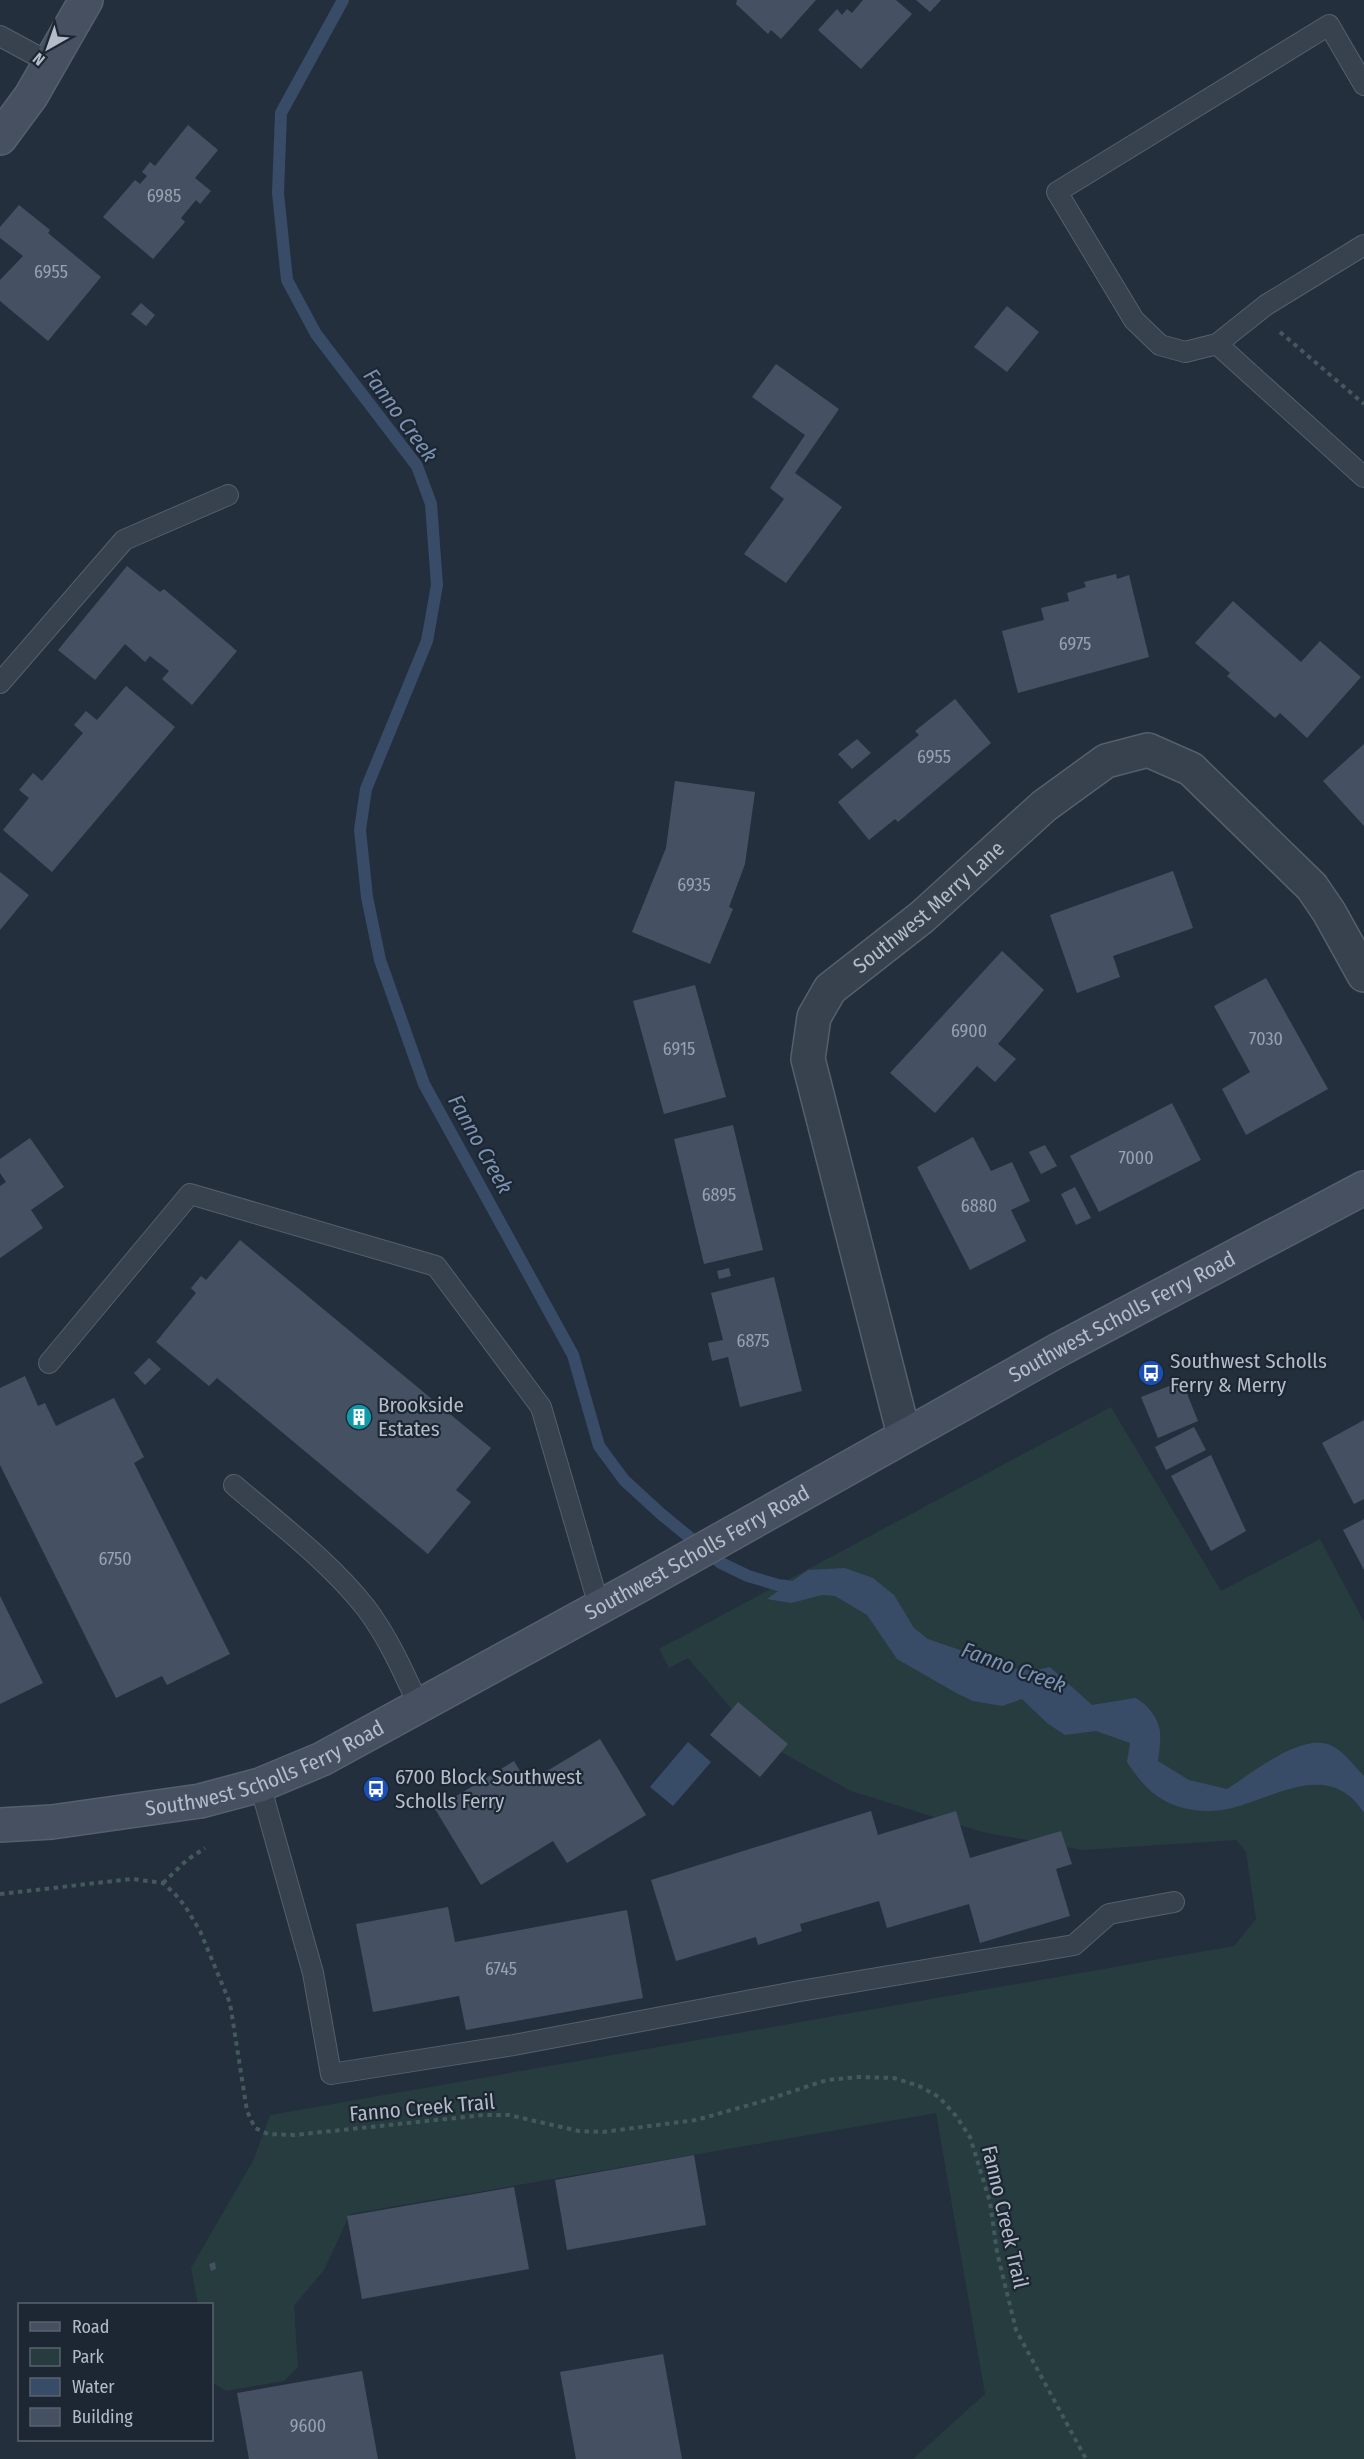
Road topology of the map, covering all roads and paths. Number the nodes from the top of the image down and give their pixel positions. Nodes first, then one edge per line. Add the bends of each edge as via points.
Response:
1 (86, 0) edge
2 (0, 36) edge
3 (50, 63) junction
4 (1364, 85) edge
5 (0, 138) edge
6 (1364, 245) edge
7 (1278, 331) dead end
8 (1217, 344) junction
9 (1364, 404) edge
10 (1364, 477) edge
11 (228, 495) dead end
12 (0, 683) edge
13 (1364, 975) edge
14 (1364, 1188) edge
15 (49, 1363) dead end
16 (904, 1434) junction
17 (234, 1485) dead end
18 (599, 1606) junction
19 (419, 1706) junction
20 (260, 1785) junction
21 (0, 1825) edge
22 (205, 1848) dead end
23 (163, 1883) junction
24 (0, 1894) edge
25 (1174, 1902) dead end
26 (1086, 2459) edge

1 - 3 main road
2 - 3 lane
3 - 5 main road
4 - 8 lane via 1329,25 1057,192 1134,320 1160,345 1185,351
6 - 8 lane via 1266,305
7 - 9 path
8 - 10 lane
11 - 12 lane via 124,540
13 - 16 street, Southwest Merry Lane via 1312,887 1191,769 1148,750 1106,761 1044,806 922,917 830,989 814,1017 808,1059
14 - 16 main road, Southwest Scholls Ferry Road
15 - 18 lane via 190,1194 436,1266 542,1407
16 - 18 main road, Southwest Scholls Ferry Road
17 - 19 lane via 328,1567 367,1609 399,1662
18 - 19 main road, Southwest Scholls Ferry Road
19 - 20 main road, Southwest Scholls Ferry Road via 322,1759
20 - 21 main road, Southwest Scholls Ferry Road via 190,1803 52,1822
20 - 25 lane via 313,1973 331,2074 1074,1945 1109,1914
22 - 23 path
23 - 24 path via 132,1879
23 - 26 path, Fanno Creek Trail via 185,1906 200,1931 230,2003 247,2111 261,2132 294,2135 509,2115 579,2131 603,2132 696,2120 826,2080 859,2076 894,2078 939,2097 970,2137 981,2167 1016,2330

